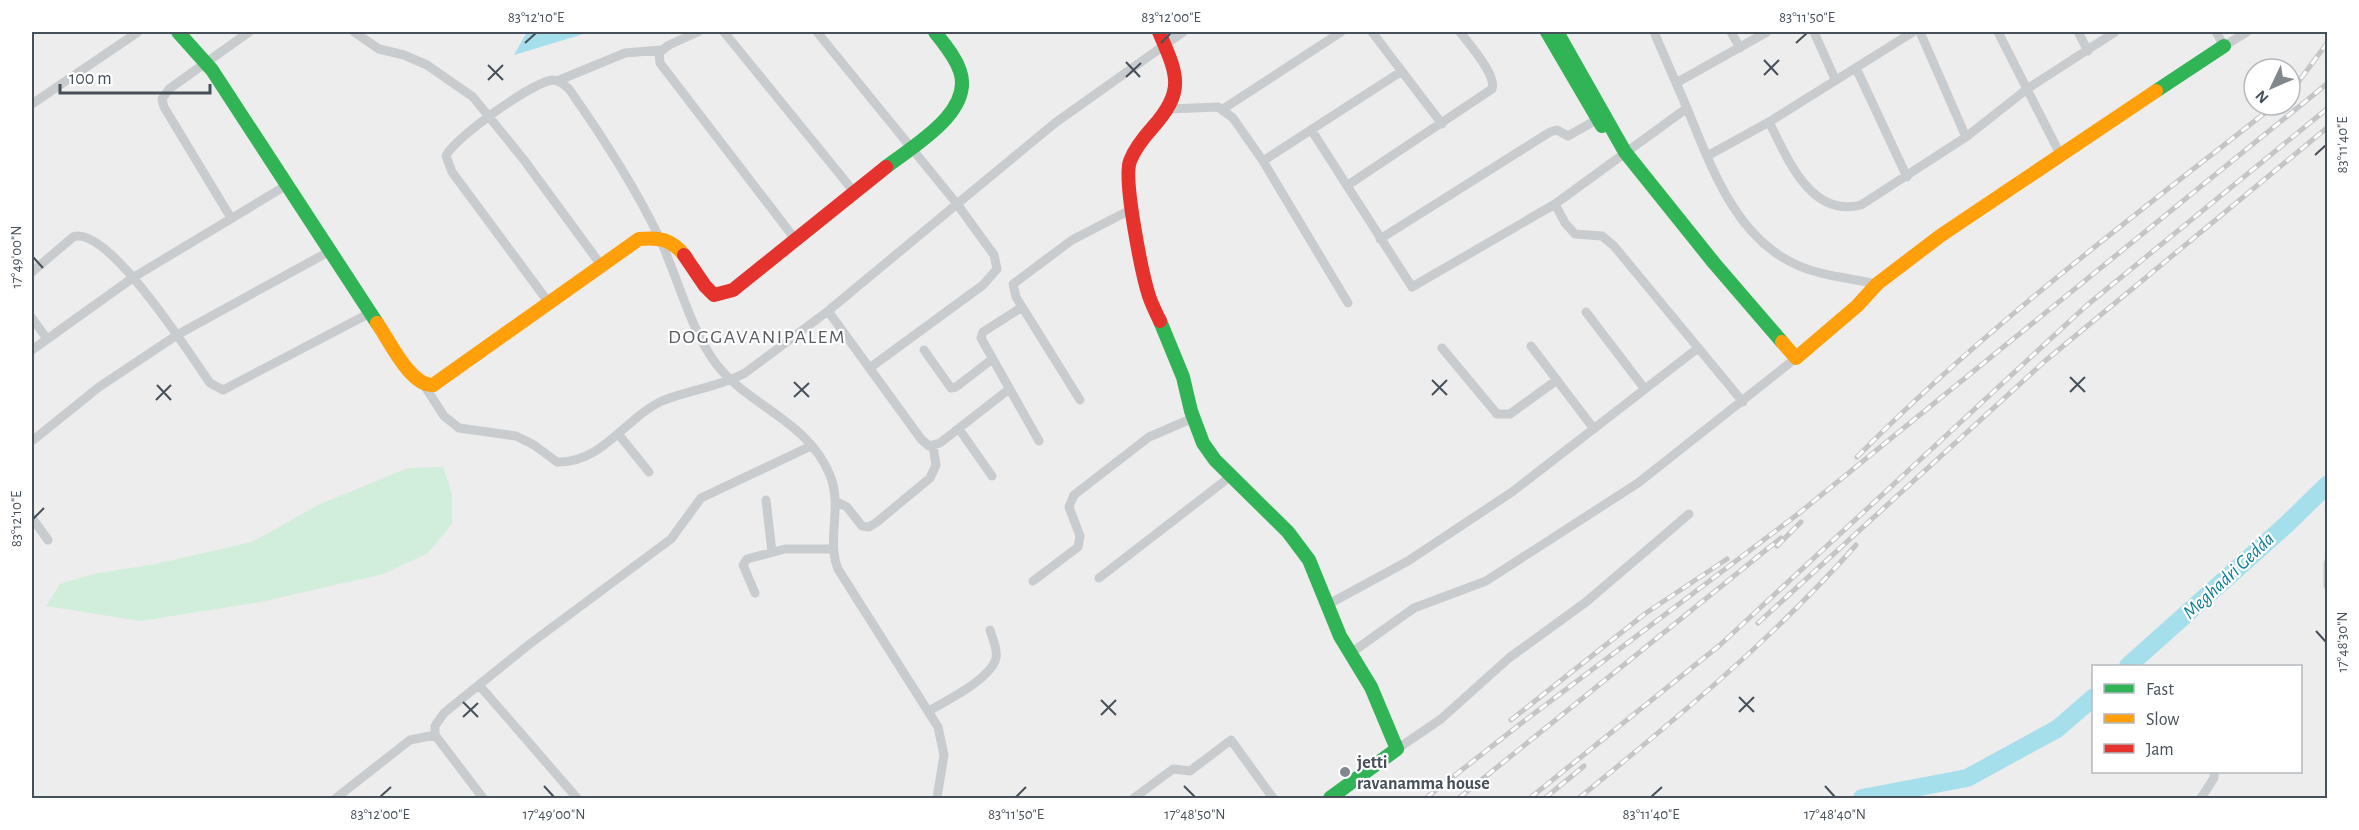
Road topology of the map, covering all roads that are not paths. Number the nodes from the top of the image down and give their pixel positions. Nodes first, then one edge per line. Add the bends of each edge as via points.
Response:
1 (138, 32) edge
2 (178, 32) edge
3 (249, 32) edge
4 (354, 32) edge
5 (698, 32) edge
6 (724, 32) edge
7 (817, 32) edge
8 (935, 32) edge
9 (1184, 32) edge
10 (1341, 32) edge
11 (1372, 32) edge
12 (1460, 32) edge
13 (1547, 32) edge
14 (1557, 32) edge
15 (1654, 32) edge
16 (1731, 32) edge
17 (1767, 32) edge
18 (1814, 32) edge
19 (1913, 32) edge
20 (1920, 32) edge
21 (1998, 32) edge
22 (2078, 32) edge
23 (2115, 32) edge
24 (2216, 32) edge
25 (2247, 32) edge
26 (1162, 37) edge
27 (2224, 46) junction
28 (1740, 48) junction
29 (661, 50) junction
30 (2088, 51) junction
31 (207, 63) junction
32 (1856, 68) junction
33 (1402, 71) junction
34 (1835, 79) junction
35 (557, 81) junction
36 (1676, 83) junction
37 (2027, 89) junction
38 (32, 104) edge
39 (1687, 108) junction
40 (1169, 109) junction
41 (1223, 109) junction
42 (489, 116) junction
43 (1598, 118) junction
44 (1769, 122) junction
45 (1442, 124) junction
46 (1312, 131) junction
47 (1966, 137) junction
48 (911, 148) junction
49 (1625, 152) junction
50 (2060, 154) junction
51 (1708, 155) junction
52 (1263, 161) junction
53 (1906, 177) junction
54 (286, 185) junction
55 (1348, 185) junction
56 (855, 193) junction
57 (957, 204) junction
58 (1555, 204) junction
59 (1132, 209) junction
60 (231, 218) junction
61 (659, 237) junction
62 (795, 239) junction
63 (1380, 239) junction
64 (330, 251) junction
65 (601, 264) junction
66 (32, 272) edge
67 (134, 277) junction
68 (1877, 284) junction
69 (549, 303) junction
70 (1348, 303) dead end
71 (1022, 306) junction
72 (828, 311) junction
73 (1586, 312) dead end
74 (370, 313) junction
75 (32, 318) edge
76 (177, 335) junction
77 (46, 339) junction
78 (1531, 346) dead end
79 (1442, 348) dead end
80 (1698, 348) junction
81 (32, 350) edge
82 (924, 350) dead end
83 (1796, 358) junction
84 (991, 360) junction
85 (871, 368) junction
86 (731, 380) junction
87 (1557, 380) junction
88 (424, 385) junction
89 (1644, 387) junction
90 (1008, 390) junction
91 (1080, 400) dead end
92 (1743, 402) junction
93 (1193, 418) junction
94 (959, 429) junction
95 (1594, 429) junction
96 (619, 435) junction
97 (32, 441) edge
98 (1039, 441) dead end
99 (811, 446) junction
100 (933, 446) junction
101 (649, 471) dead end
102 (992, 476) dead end
103 (1231, 476) junction
104 (766, 500) dead end
105 (837, 502) junction
106 (1689, 514) dead end
107 (32, 518) edge
108 (48, 540) dead end
109 (833, 549) junction
110 (772, 552) junction
111 (2328, 563) edge
112 (1099, 578) dead end
113 (1033, 581) dead end
114 (2328, 586) edge
115 (755, 593) dead end
116 (1327, 605) junction
117 (990, 630) dead end
118 (1351, 653) junction
119 (479, 685) junction
120 (929, 711) junction
121 (435, 735) junction
122 (1397, 749) junction
123 (2214, 773) edge
124 (336, 798) edge
125 (483, 798) edge
126 (577, 798) edge
127 (938, 798) edge
128 (1134, 798) edge
129 (1273, 798) edge
130 (1330, 798) edge
131 (2200, 798) edge

1 - 38 street
2 - 31 street via 189,49
3 - 31 street
4 - 42 street via 379,49 416,59 442,74 467,92
5 - 29 street
6 - 56 street
7 - 48 street
8 - 48 street via 957,61 963,88 951,115
9 - 26 street
10 - 41 street
11 - 33 street
12 - 45 street via 1494,84 1488,94
13 - 43 street
14 - 49 street
15 - 36 street
16 - 28 street
17 - 28 street
18 - 34 street
19 - 32 street
20 - 47 street
21 - 37 street
22 - 30 street
23 - 30 street
24 - 27 street
25 - 27 street
26 - 40 street via 1171,56 1176,83
26 - 57 street
27 - 50 street
28 - 36 street
29 - 35 street via 625,53
29 - 62 street via 658,57 662,67
30 - 37 street
31 - 54 street
31 - 60 street via 169,89 162,103
32 - 34 street
32 - 53 street
33 - 45 street
33 - 46 street
34 - 44 street
35 - 42 street via 531,89
35 - 61 street via 569,89 598,131
36 - 39 street
37 - 47 street
37 - 50 street
39 - 49 street
39 - 51 street
40 - 41 street
40 - 59 street via 1132,153 1128,178
41 - 52 street
42 - 65 street
42 - 69 street via 453,144 446,161
43 - 49 street via 1613,144
43 - 63 street via 1568,136 1557,130 1550,132
44 - 51 street
44 - 53 street via 1797,177 1833,205 1861,205
45 - 55 street
46 - 52 street
46 - 55 street
47 - 53 street
48 - 56 street
48 - 57 street
49 - 58 street
49 - 83 street
50 - 68 street
51 - 68 street via 1741,221 1767,248 1798,266
52 - 70 street
54 - 60 street
54 - 64 street
55 - 63 street
56 - 62 street
57 - 72 street
57 - 85 street via 994,255 997,269 983,285
58 - 63 street via 1412,287
58 - 80 street via 1571,231 1581,236 1602,236 1614,246
59 - 71 street via 1072,240 1016,280 1014,292
59 - 93 street via 1149,296 1183,377
60 - 67 street
61 - 62 street via 678,246 706,286 718,296 733,291
61 - 65 street via 639,239
61 - 86 street via 708,352
64 - 74 street
64 - 76 street
65 - 69 street
66 - 67 street via 66,242 81,235 99,244
67 - 76 street
67 - 77 street
68 - 83 street
69 - 88 street via 441,382
71 - 84 street via 981,334
71 - 91 street
72 - 85 street
72 - 86 street
73 - 89 street
74 - 76 street via 223,390 210,383
74 - 88 street via 413,377
75 - 77 street
76 - 97 street via 99,387
77 - 81 street
78 - 87 street
79 - 87 street via 1497,414 1510,414
80 - 89 street
80 - 92 street
82 - 84 street via 951,388
83 - 92 street
84 - 90 street
85 - 100 street via 921,440
86 - 96 street via 662,402
86 - 99 street via 788,421
87 - 95 street
88 - 96 street via 444,416 459,428 516,436 557,462 596,451
89 - 95 street
90 - 94 street
90 - 98 street
92 - 118 street via 1616,498 1486,581 1414,608
93 - 103 street via 1209,452
93 - 113 street via 1149,438 1074,495 1069,507 1080,536 1078,547
94 - 100 street
94 - 102 street
95 - 116 street via 1408,561
96 - 101 street
99 - 105 street via 829,474
99 - 119 street via 701,498 671,539
100 - 105 street via 936,465 930,478 869,527 862,526 847,507
103 - 112 street
103 - 116 street via 1301,549
104 - 110 street
105 - 109 street
106 - 122 street via 1586,602 1509,658 1442,719
107 - 108 street
109 - 110 street
109 - 120 street via 852,594
110 - 115 street via 744,561
111 - 114 street
116 - 118 street
117 - 120 street via 997,653 993,665 971,686
118 - 122 street via 1371,687
119 - 121 street via 437,720
119 - 126 street
120 - 127 street via 944,744
121 - 124 street via 410,740
121 - 125 street
122 - 130 street
123 - 131 street
128 - 129 street via 1173,769 1190,771 1231,740

